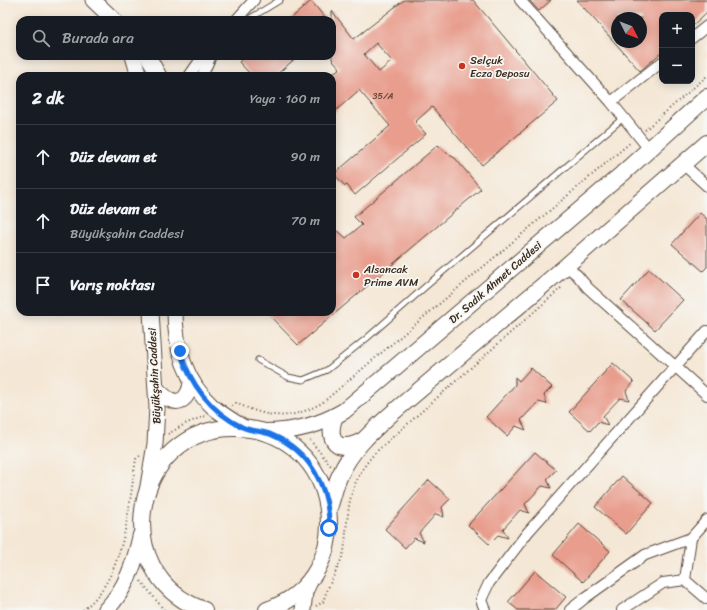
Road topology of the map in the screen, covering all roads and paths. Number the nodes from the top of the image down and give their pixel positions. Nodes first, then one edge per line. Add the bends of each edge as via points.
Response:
1 (93, 0) edge
2 (254, 0) edge
3 (280, 0) edge
4 (520, 0) edge
5 (110, 16) edge
6 (240, 16) edge
7 (254, 16) edge
8 (707, 26) edge
9 (695, 36) edge
10 (134, 60) edge
11 (150, 60) edge
12 (200, 60) edge
13 (209, 60) edge
14 (659, 64) edge
15 (138, 72) edge
16 (157, 72) edge
17 (192, 72) edge
18 (204, 72) edge
19 (707, 76) edge
20 (707, 97) edge
21 (611, 102) junction
22 (624, 118) junction
23 (638, 136) junction
24 (707, 143) edge
25 (649, 149) junction
26 (683, 164) junction
27 (707, 186) edge
28 (571, 271) junction
29 (151, 316) edge
30 (175, 316) edge
31 (707, 331) edge
32 (258, 360) dead end
33 (674, 366) junction
34 (191, 380) junction
35 (156, 388) junction
36 (707, 395) edge
37 (236, 403) dead end
38 (335, 416) junction
39 (244, 428) junction
40 (302, 429) junction
41 (264, 432) junction
42 (362, 441) junction
43 (136, 459) dead end
44 (339, 476) junction
45 (148, 487) junction
46 (352, 493) junction
47 (329, 508) junction
48 (707, 520) edge
49 (142, 531) junction
50 (691, 538) junction
51 (116, 562) junction
52 (131, 572) junction
53 (313, 575) junction
54 (685, 580) junction
55 (707, 599) edge
56 (323, 602) dead end
57 (83, 610) edge
58 (106, 610) edge
59 (164, 610) edge
60 (204, 610) edge
61 (267, 610) edge
62 (303, 610) edge
63 (485, 610) edge
64 (570, 610) edge
65 (622, 610) edge

1 - 5 street
2 - 6 street
3 - 7 lane
4 - 21 street
8 - 9 street
10 - 15 street
11 - 16 street
12 - 17 street
13 - 18 street
14 - 21 street
19 - 23 path
20 - 25 main road, Dr. Sadık Ahmet Caddesi
21 - 22 street
22 - 23 street
22 - 32 lane via 327,370 303,380 288,377
23 - 25 street
23 - 37 path via 322,403 301,412 280,416 264,414
24 - 26 main road
25 - 38 main road, Dr. Sadık Ahmet Caddesi via 355,402
26 - 27 street
26 - 28 main road
28 - 33 street
28 - 42 main road via 390,415
28 - 46 path via 370,459
29 - 35 street, Büyükşahin Caddesi
30 - 34 street via 180,351
31 - 33 street
33 - 36 street
33 - 63 street via 528,532 489,583 481,600
34 - 35 street via 189,393 179,401 166,398
34 - 39 street via 213,406
35 - 45 street, Büyükşahin Caddesi via 157,424
38 - 40 main road, Dr. Sadık Ahmet Caddesi
38 - 42 main road via 331,430 335,442 348,447
39 - 41 main road
39 - 45 main road via 214,430 186,442 164,461
40 - 41 main road, Dr. Sadık Ahmet Caddesi
40 - 44 path
41 - 47 main road via 289,444 310,463 321,481
42 - 44 main road
43 - 51 path
44 - 46 path
44 - 47 main road
45 - 49 main road via 142,509
46 - 56 path via 343,552
47 - 53 main road via 327,543
48 - 50 street
49 - 52 main road
49 - 60 main road via 149,558 162,581 183,599
50 - 54 street
50 - 64 street via 645,555
51 - 52 path
51 - 57 path via 106,585
52 - 58 main road
52 - 59 path via 138,577
53 - 61 main road via 294,595
53 - 62 street via 305,592
54 - 55 street
54 - 65 street via 663,583

